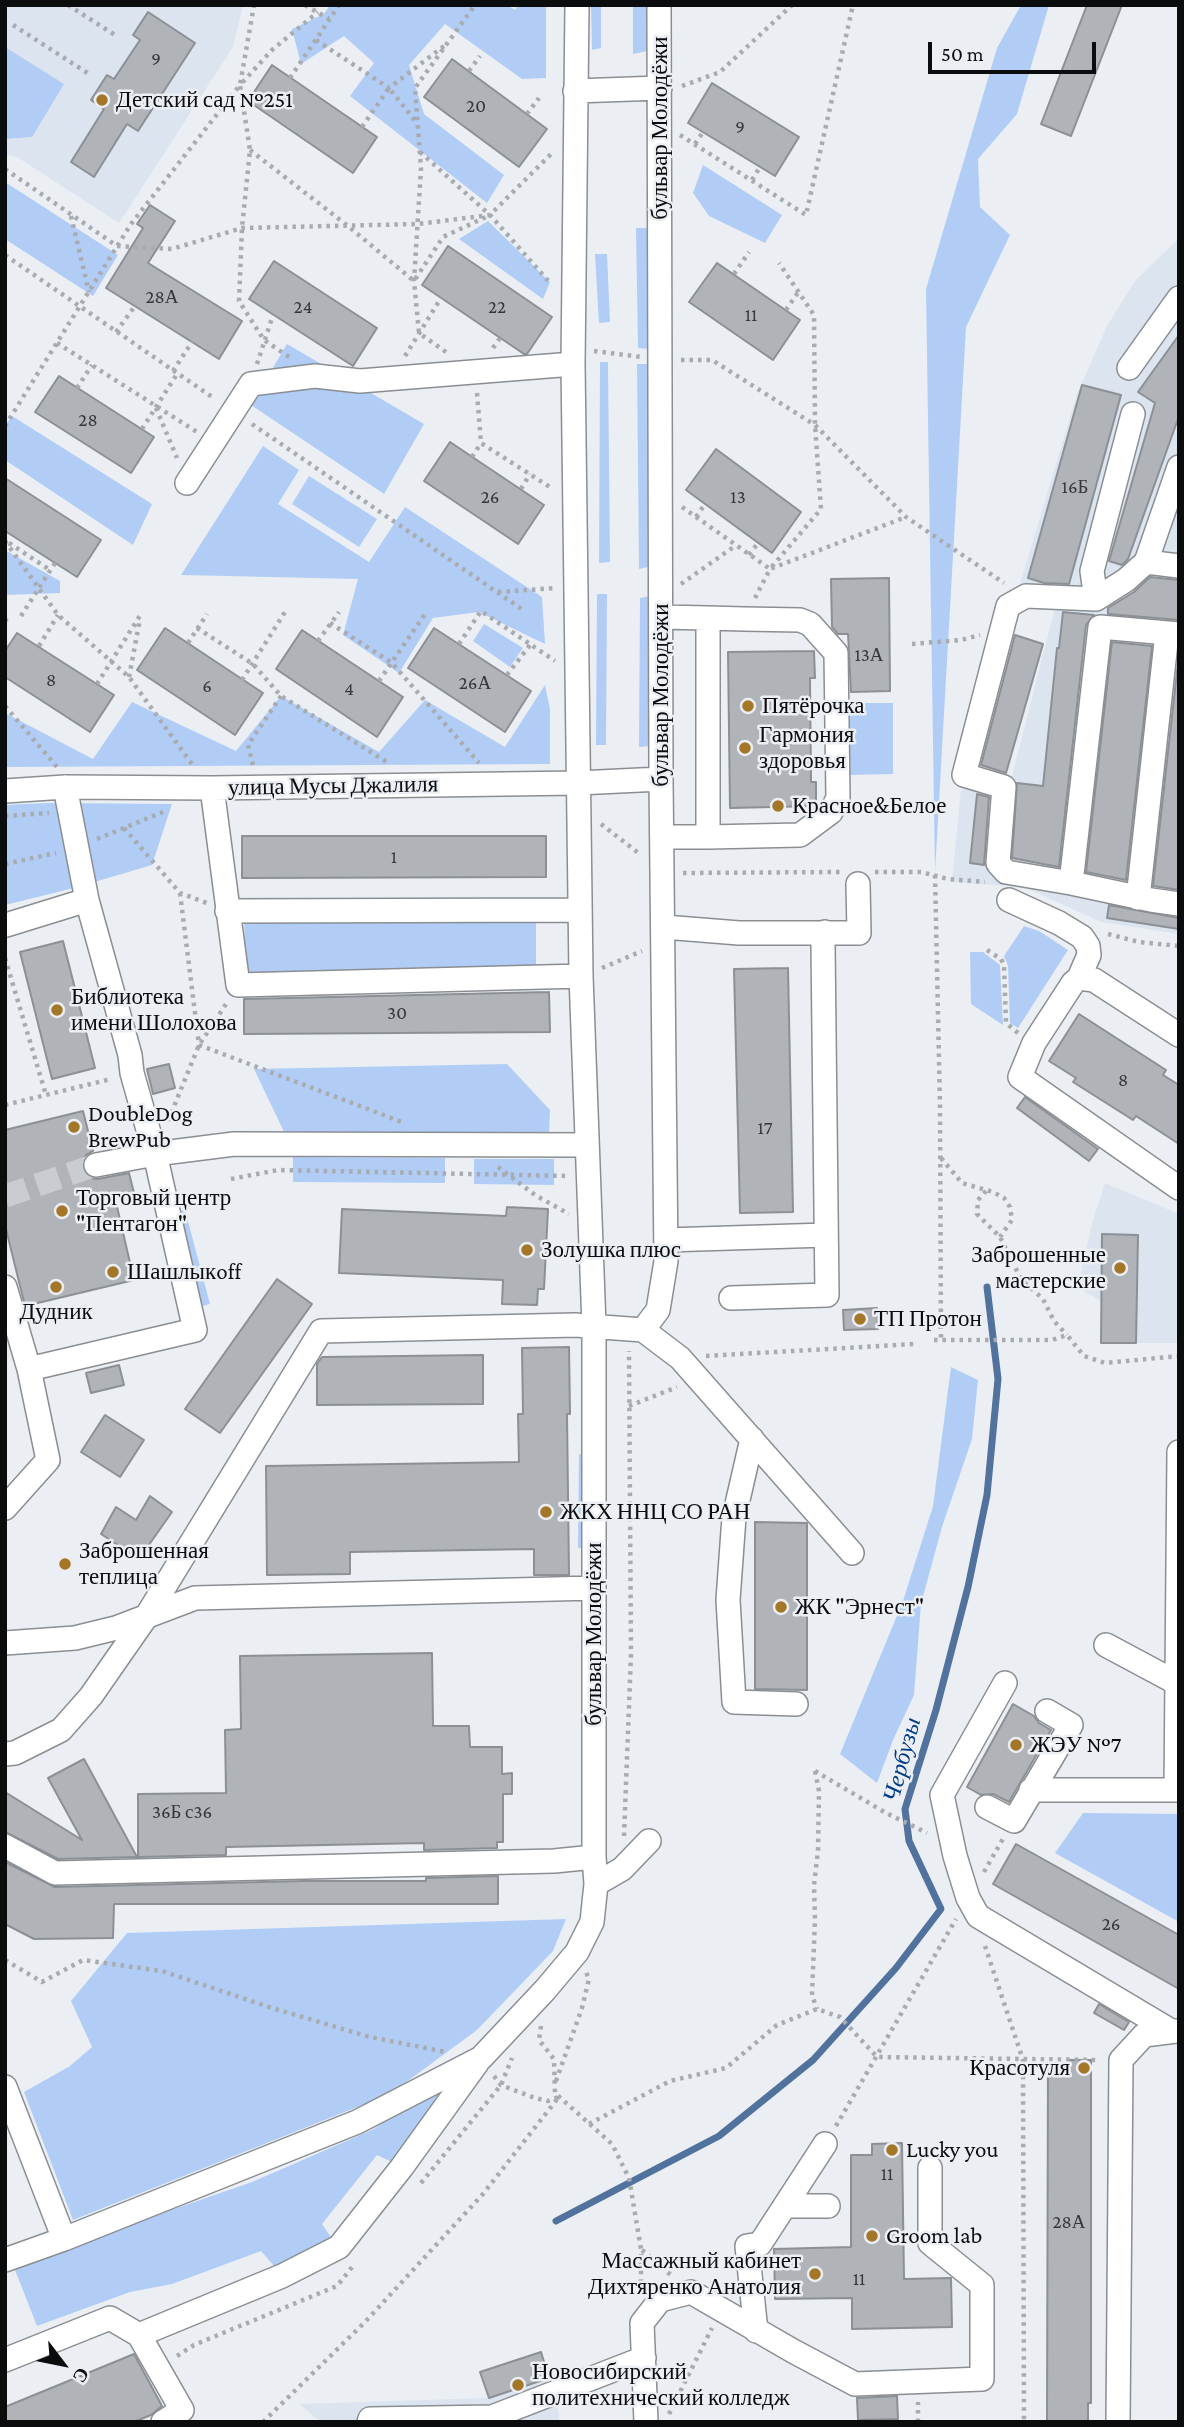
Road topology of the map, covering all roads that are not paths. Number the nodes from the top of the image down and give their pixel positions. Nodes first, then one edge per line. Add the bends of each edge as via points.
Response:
1 (577, 5) edge
2 (659, 5) edge
3 (660, 89) junction
4 (575, 90) junction
5 (1179, 298) edge
6 (573, 356) junction
7 (1129, 368) dead end
8 (1133, 414) dead end
9 (1179, 467) edge
10 (187, 483) road end
11 (1146, 562) junction
12 (1179, 566) edge
13 (1096, 599) junction
14 (661, 617) junction
15 (708, 618) junction
16 (1173, 634) edge
17 (661, 779) junction
18 (578, 783) junction
19 (65, 787) junction
20 (212, 788) junction
21 (5, 790) edge
22 (662, 837) junction
23 (708, 837) junction
24 (859, 876) road end
25 (1071, 883) junction
26 (1138, 898) junction
27 (87, 900) junction
28 (1009, 900) dead end
29 (1179, 904) edge
30 (580, 910) junction
31 (227, 911) junction
32 (6, 925) edge
33 (664, 927) junction
34 (825, 933) junction
35 (582, 976) junction
36 (1079, 978) junction
37 (1179, 1035) edge
38 (587, 1145) junction
39 (155, 1154) junction
40 (96, 1165) tunnel mouth
41 (1179, 1188) edge
42 (826, 1235) junction
43 (666, 1240) junction
44 (5, 1287) edge
45 (730, 1298) dead end
46 (594, 1326) junction
47 (636, 1329) junction
48 (29, 1369) junction
49 (752, 1439) junction
50 (1179, 1452) edge
51 (1179, 1505) edge
52 (5, 1508) edge
53 (852, 1553) dead end
54 (594, 1588) junction
55 (146, 1617) junction
56 (1178, 1631) edge
57 (5, 1643) edge
58 (1106, 1645) dead end
59 (1005, 1683) dead end
60 (1177, 1683) edge
61 (796, 1704) dead end
62 (1047, 1711) dead end
63 (5, 1754) edge
64 (1031, 1790) junction
65 (1178, 1790) edge
66 (987, 1807) dead end
67 (649, 1840) dead end
68 (5, 1846) edge
69 (594, 1857) junction
70 (596, 1884) junction
71 (1175, 2031) edge
72 (481, 2058) junction
73 (5, 2087) edge
74 (825, 2144) road end
75 (930, 2168) dead end
76 (785, 2206) junction
77 (828, 2206) dead end
78 (64, 2239) junction
79 (5, 2260) edge
80 (756, 2330) junction
81 (139, 2334) junction
82 (644, 2358) junction
83 (5, 2360) edge
84 (493, 2419) edge
85 (163, 2422) edge
86 (369, 2422) edge
87 (646, 2422) edge
88 (1118, 2422) edge

1 - 4 street, бульвар Молодёжи
2 - 3 street, бульвар Молодёжи
3 - 4 street
3 - 14 street, бульвар Молодёжи
4 - 6 street, бульвар Молодёжи
5 - 7 street
6 - 10 street via 476,372 360,381 315,376 251,384
6 - 18 street, бульвар Молодёжи
8 - 13 street via 1092,571
9 - 11 street
11 - 12 street
11 - 13 street
13 - 25 street via 1026,596 1008,606 964,775 1004,787 998,863 1006,872
14 - 15 street
14 - 17 street, бульвар Молодёжи
15 - 23 street
15 - 23 street via 810,624 825,634 843,676 838,798 831,812 795,836
16 - 25 street via 1100,627
16 - 26 street
17 - 18 street, улица Мусы Джалиля
17 - 22 street, бульвар Молодёжи
18 - 20 street, улица Мусы Джалиля
18 - 30 street, бульвар Молодёжи
19 - 20 street, улица Мусы Джалиля
19 - 21 street, улица Мусы Джалиля
19 - 27 street
20 - 31 street
22 - 23 street
22 - 33 street, бульвар Молодёжи
24 - 34 street via 859,933
25 - 26 street
26 - 29 street
27 - 32 street
27 - 39 street
28 - 36 street via 1082,937 1089,955
30 - 31 street
30 - 35 street, бульвар Молодёжи
31 - 35 street via 238,985
33 - 34 street
33 - 43 street, бульвар Молодёжи
34 - 42 street
35 - 38 street, бульвар Молодёжи
36 - 37 street via 1094,980
36 - 41 street via 1034,1043 1020,1077
38 - 39 street via 234,1144
38 - 46 street, бульвар Молодёжи
39 - 40 street
39 - 48 street via 195,1330
42 - 43 street
42 - 45 street via 827,1295
43 - 47 street, бульвар Молодёжи via 658,1310
44 - 48 street
46 - 47 street
46 - 54 street, бульвар Молодёжи
46 - 55 street via 321,1331
47 - 49 street via 680,1358
48 - 52 street via 48,1460
49 - 53 street
49 - 61 street via 734,1517 728,1600 734,1702
50 - 51 street
51 - 56 street
54 - 55 street via 195,1598
54 - 69 street, бульвар Молодёжи
55 - 57 street via 75,1637
55 - 63 street via 91,1696 61,1730
56 - 60 street
58 - 60 street
59 - 71 street via 942,1795 968,1898 978,1916
60 - 65 street
62 - 64 street via 1071,1725
64 - 65 street
64 - 66 street via 1014,1821
67 - 70 street via 622,1869
68 - 69 street via 55,1873
69 - 70 street, бульвар Молодёжи
70 - 72 street, бульвар Молодёжи via 592,1922 577,1952
71 - 88 street via 1144,2035 1121,2060
72 - 78 street via 357,2122
72 - 81 street via 339,2248
73 - 78 street
74 - 76 street
75 - 80 street via 930,2243 982,2285 982,2379 855,2384
76 - 77 street
76 - 80 street via 760,2244 747,2246
78 - 79 street
80 - 82 street via 691,2292 660,2300 642,2323
81 - 83 street via 110,2318
81 - 85 street via 181,2410
82 - 84 street
82 - 87 street
84 - 86 street

